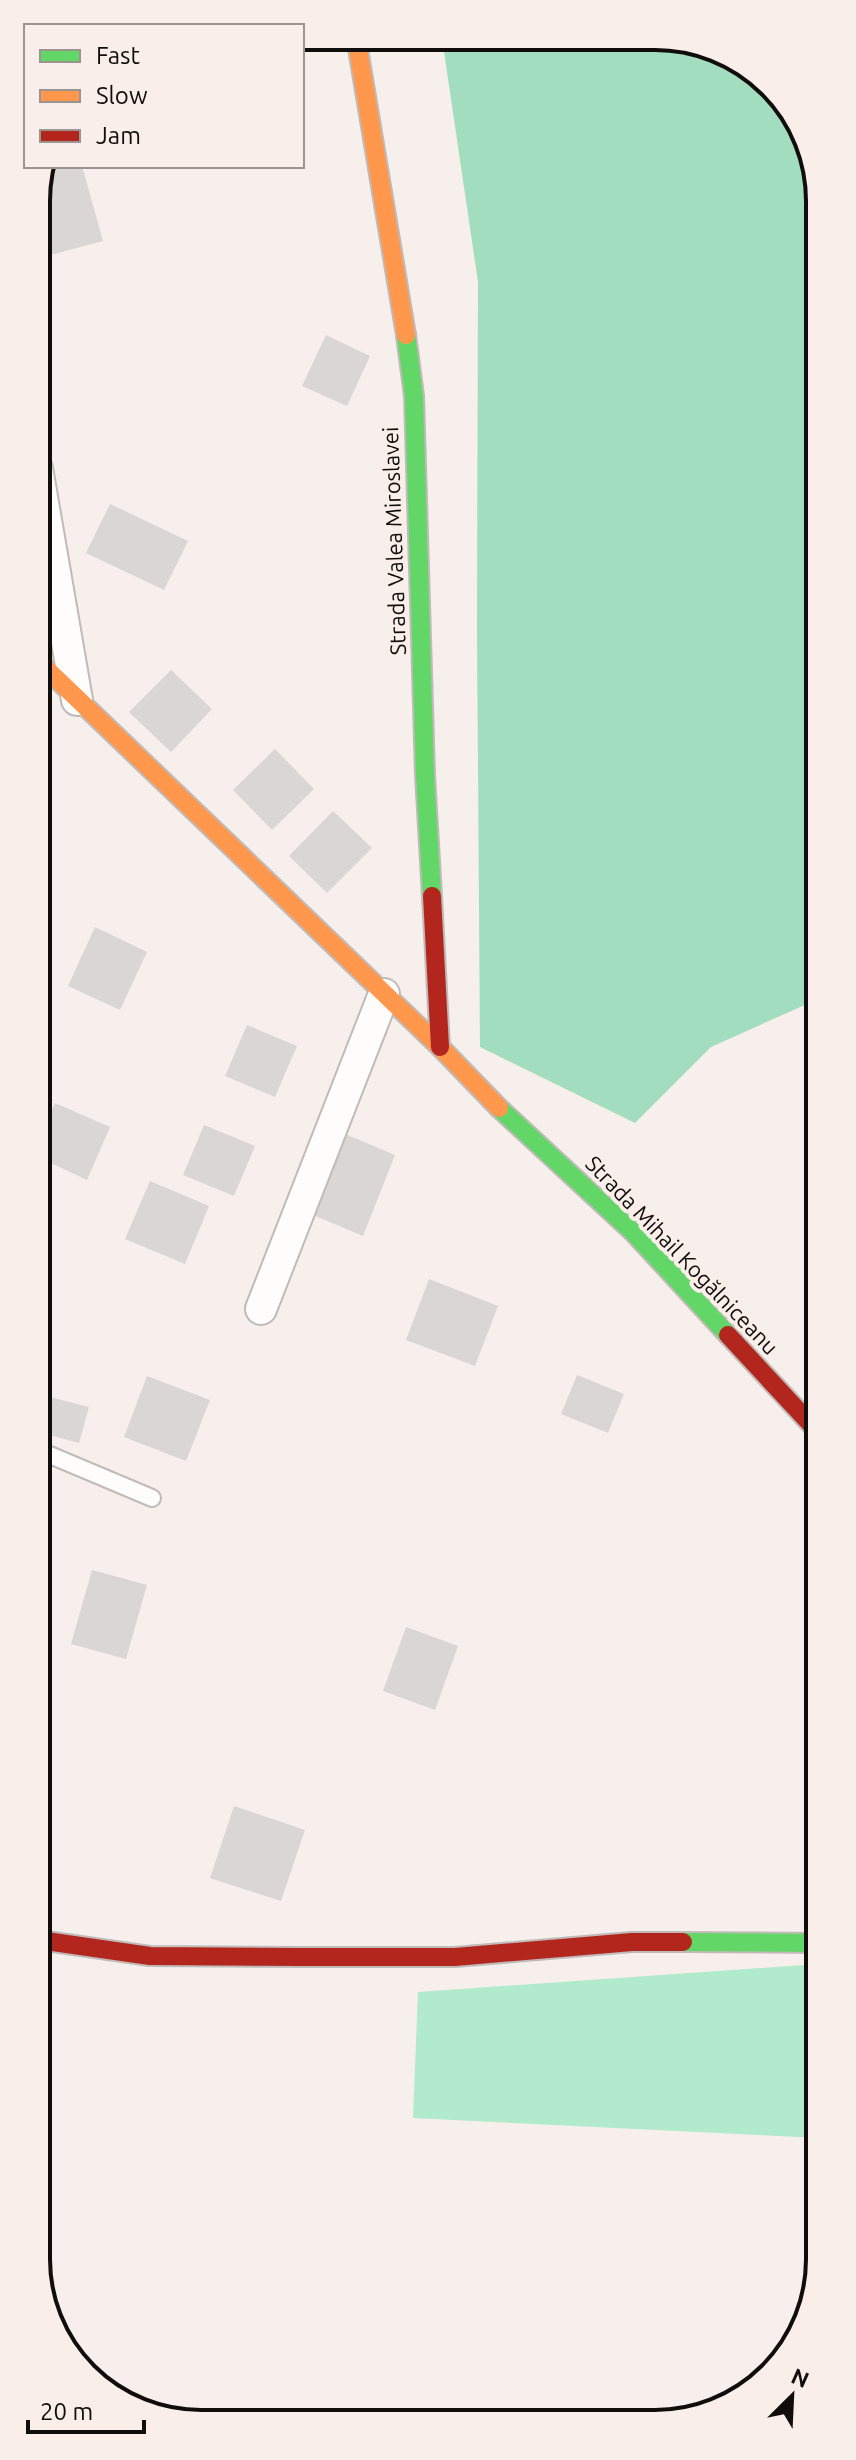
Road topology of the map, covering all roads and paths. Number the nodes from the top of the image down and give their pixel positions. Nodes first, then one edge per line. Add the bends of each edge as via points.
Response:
1 (358, 50) edge
2 (50, 543) edge
3 (50, 673) edge
4 (77, 700) junction
5 (384, 994) junction
6 (440, 1047) junction
7 (261, 1309) dead end
8 (806, 1419) edge
9 (50, 1455) edge
10 (152, 1498) dead end
11 (50, 1942) edge
12 (806, 1943) edge

1 - 6 street, Strada Valea Miroslavei via 414,396 424,760
2 - 4 street
3 - 4 street, Strada Mihail Kogălniceanu
4 - 5 street, Strada Mihail Kogălniceanu
5 - 6 street, Strada Mihail Kogălniceanu
5 - 7 street
6 - 8 street, Strada Mihail Kogălniceanu via 634,1233
9 - 10 lane
11 - 12 street via 150,1956 455,1957 632,1942

